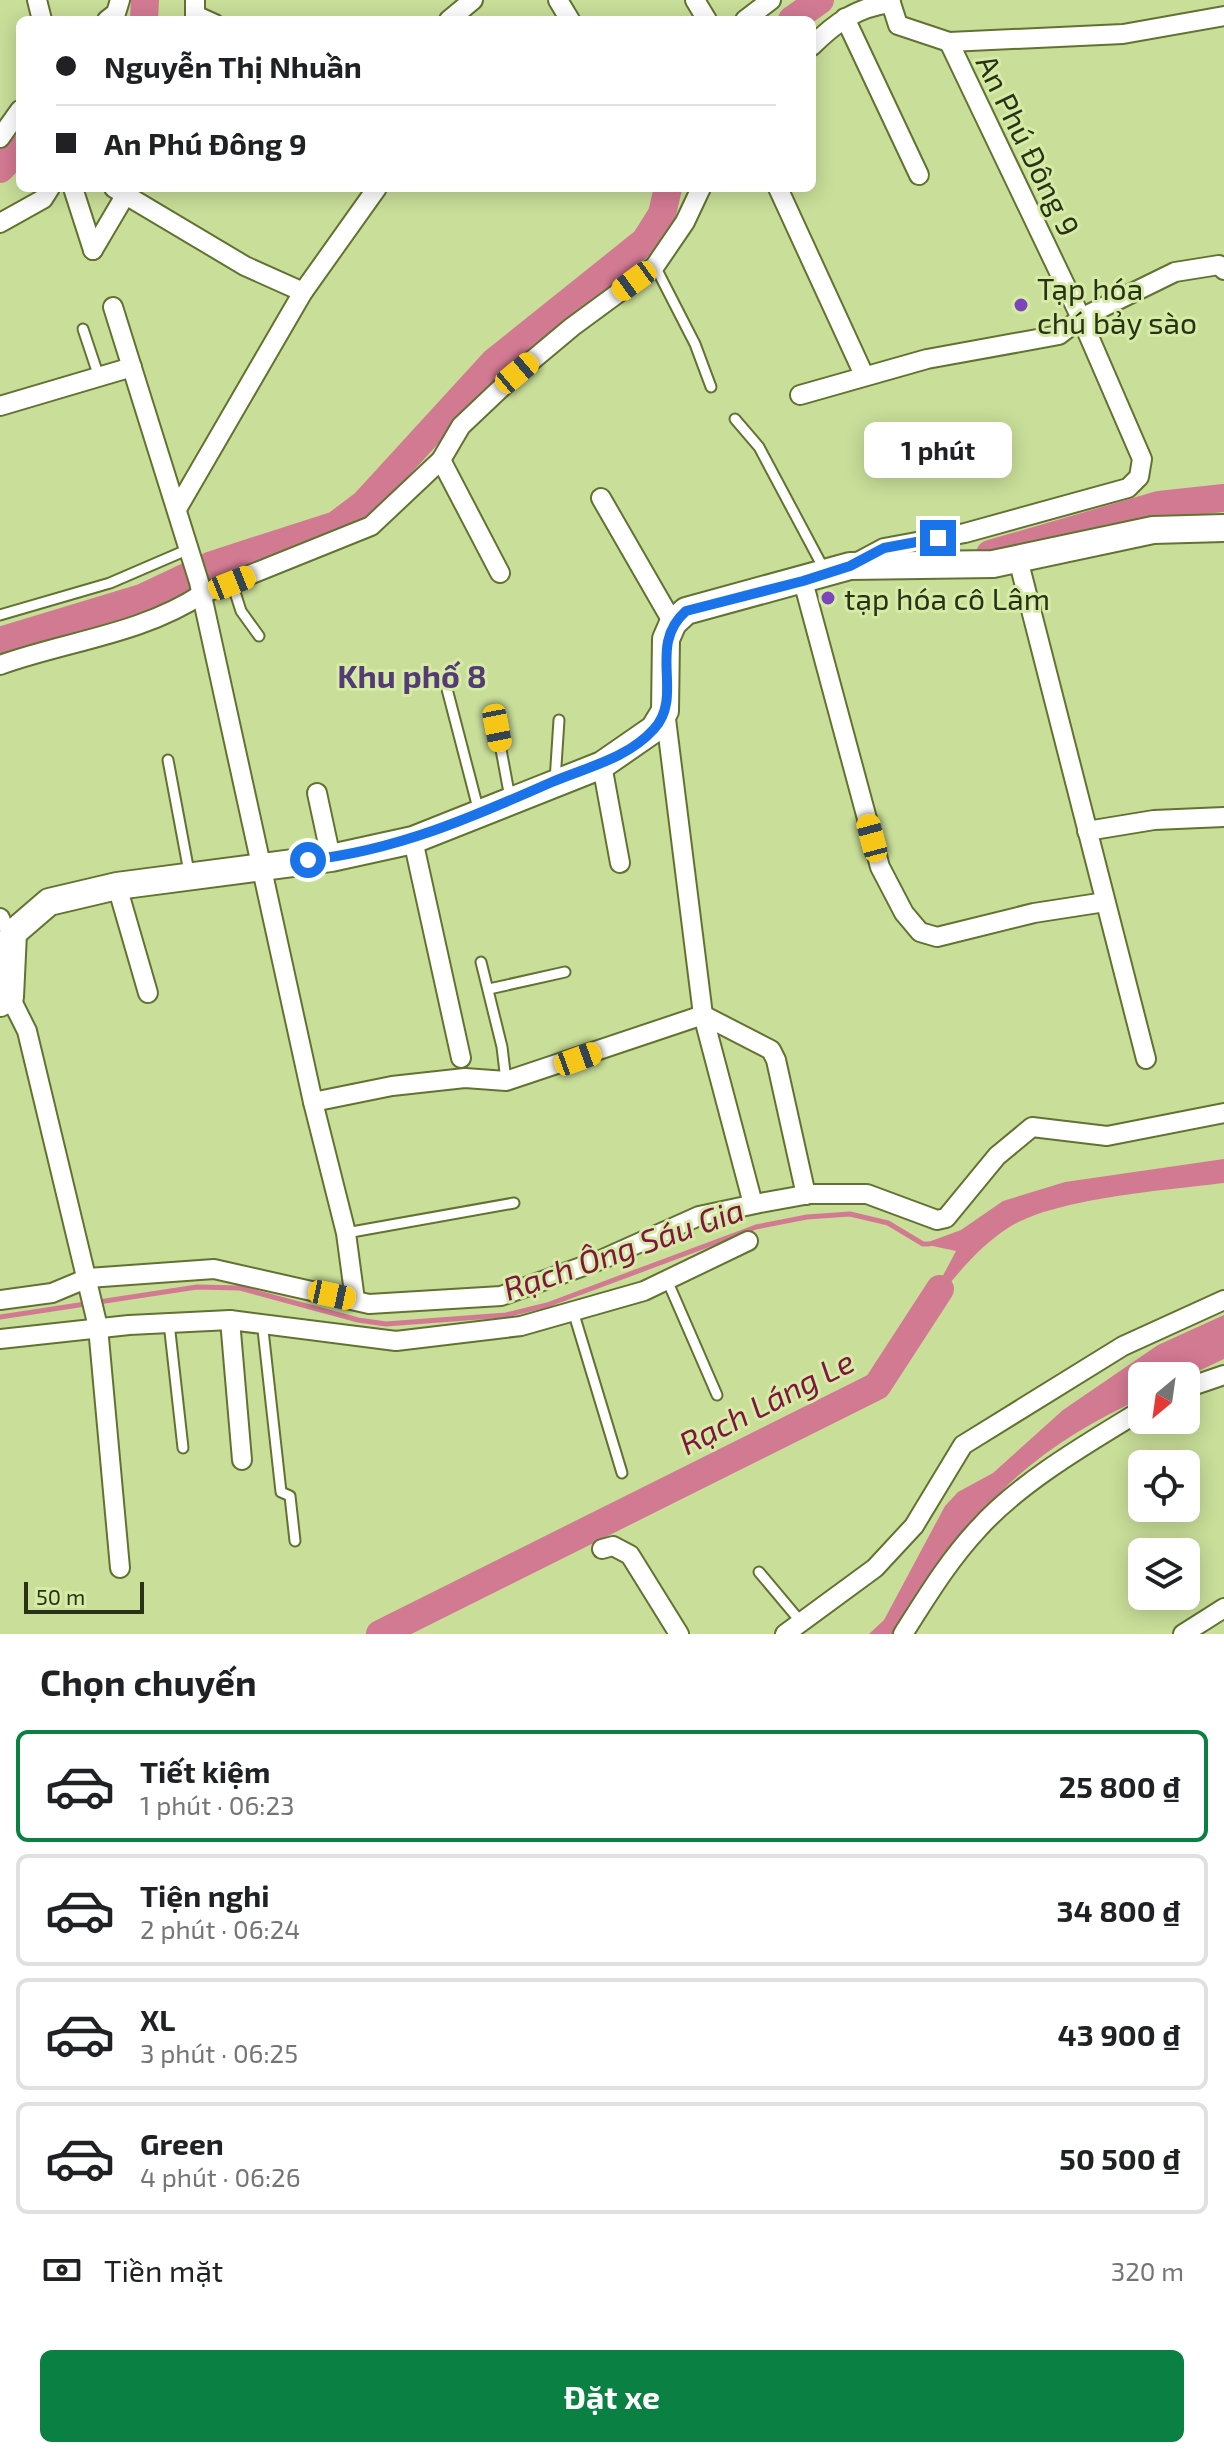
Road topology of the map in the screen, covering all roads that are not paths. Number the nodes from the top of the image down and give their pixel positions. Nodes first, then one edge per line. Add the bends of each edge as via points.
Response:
1 (473, 0) edge
2 (771, 0) edge
3 (890, 2) edge
4 (454, 16) edge
5 (750, 16) edge
6 (1224, 16) edge
7 (845, 18) junction
8 (949, 42) junction
9 (816, 43) edge
10 (16, 116) edge
11 (0, 138) edge
12 (919, 175) dead end
13 (47, 192) edge
14 (74, 192) edge
15 (120, 192) edge
16 (122, 192) edge
17 (374, 192) edge
18 (699, 192) edge
19 (780, 192) edge
20 (0, 223) edge
21 (655, 266) junction
22 (1224, 270) edge
23 (303, 292) junction
24 (113, 307) dead end
25 (1081, 318) junction
26 (83, 329) dead end
27 (132, 367) junction
28 (864, 375) junction
29 (99, 377) junction
30 (711, 387) dead end
31 (800, 395) dead end
32 (0, 406) edge
33 (735, 419) dead end
34 (441, 460) junction
35 (601, 498) dead end
36 (177, 509) junction
37 (1224, 528) edge
38 (190, 553) junction
39 (1018, 559) junction
40 (500, 573) dead end
41 (826, 574) junction
42 (232, 583) junction
43 (200, 588) junction
44 (0, 615) edge
45 (673, 623) junction
46 (259, 636) dead end
47 (0, 665) edge
48 (447, 689) dead end
49 (665, 711) junction
50 (559, 720) dead end
51 (497, 728) dead end
52 (168, 760) dead end
53 (602, 765) junction
54 (555, 781) junction
55 (317, 793) dead end
56 (511, 801) junction
57 (479, 812) junction
58 (1224, 817) edge
59 (1087, 831) junction
60 (413, 840) junction
61 (331, 858) junction
62 (620, 863) dead end
63 (262, 864) junction
64 (189, 876) junction
65 (117, 886) junction
66 (1105, 902) junction
67 (3, 923) edge
68 (481, 962) dead end
69 (565, 972) dead end
70 (489, 989) junction
71 (148, 993) dead end
72 (5, 1000) edge
73 (703, 1015) junction
74 (461, 1058) dead end
75 (1146, 1059) dead end
76 (506, 1081) junction
77 (313, 1102) junction
78 (1224, 1113) edge
79 (806, 1195) junction
80 (514, 1203) dead end
81 (753, 1204) junction
82 (346, 1233) junction
83 (748, 1241) dead end
84 (667, 1280) junction
85 (89, 1282) junction
86 (0, 1300) edge
87 (355, 1300) junction
88 (1224, 1300) edge
89 (573, 1311) junction
90 (230, 1320) junction
91 (262, 1321) junction
92 (169, 1323) junction
93 (97, 1324) junction
94 (0, 1339) edge
95 (1224, 1375) edge
96 (1200, 1383) edge
97 (717, 1395) dead end
98 (1128, 1419) edge
99 (183, 1448) dead end
100 (242, 1460) dead end
101 (622, 1473) dead end
102 (295, 1541) dead end
103 (602, 1549) dead end
104 (120, 1568) dead end
105 (759, 1572) dead end
106 (1224, 1608) edge
107 (801, 1622) junction
108 (910, 1629) edge
109 (679, 1634) edge
110 (785, 1634) edge
111 (1183, 1634) edge

1 - 4 street
2 - 5 street
3 - 7 street
3 - 8 street via 898,25
6 - 8 street via 1123,34
7 - 9 street
7 - 12 street
8 - 25 street, An Phú Đông 9
10 - 11 street
13 - 20 street
14 - 15 street via 93,250
16 - 23 street via 231,258
17 - 23 street
18 - 21 street
19 - 28 street
21 - 30 lane
21 - 34 street via 517,373 461,426
22 - 25 street via 1219,265 1175,272
23 - 36 street
24 - 27 street
25 - 28 street via 1059,335
25 - 41 street, An Phú Đông 9 via 1142,459 1139,477 1128,488 965,533 884,548
26 - 29 lane
27 - 29 street
27 - 36 street
28 - 31 street
29 - 32 street
33 - 41 lane via 759,447
34 - 40 street
34 - 42 street via 371,526
35 - 45 street
36 - 38 street
37 - 39 street via 1153,530
38 - 43 street
38 - 44 lane
39 - 41 street
39 - 59 street
41 - 45 street via 686,611
41 - 66 street via 880,867 920,932 937,937
42 - 43 street
42 - 46 lane via 241,611
43 - 47 street via 180,608 129,629
43 - 63 street
45 - 49 street via 666,639
48 - 57 lane
49 - 53 street via 654,729
49 - 73 street
50 - 54 lane
51 - 56 lane
52 - 64 lane
53 - 54 street
53 - 62 street
54 - 56 street
55 - 61 street
56 - 57 street
57 - 60 street
58 - 59 street via 1154,820
59 - 66 street
60 - 61 street
60 - 74 street
61 - 63 street
63 - 64 street
63 - 77 street
64 - 65 street
65 - 67 street via 49,902
65 - 71 street
66 - 75 street
67 - 72 street
68 - 70 lane
69 - 70 lane
70 - 76 lane
72 - 85 street via 27,1031
73 - 76 street
73 - 79 street via 771,1050
73 - 81 street
76 - 77 street via 465,1078
77 - 82 street
78 - 79 street via 1107,1136 1032,1127 997,1156 946,1218 937,1220 867,1194
79 - 81 street
80 - 82 lane
81 - 87 street via 699,1216 501,1296 369,1304
82 - 87 street
83 - 84 street
84 - 89 street
84 - 97 lane
85 - 86 street
85 - 87 street via 214,1269
85 - 93 street
88 - 107 street via 1123,1346 963,1445 914,1526 875,1568
89 - 91 street via 521,1326 396,1341
89 - 101 lane
90 - 91 street
90 - 92 street
90 - 100 street
91 - 102 lane via 281,1492 290,1496
92 - 93 street
92 - 99 lane
93 - 94 street
93 - 104 street
95 - 96 street
98 - 108 street via 1041,1475 979,1527
103 - 109 street via 613,1546 630,1555
105 - 107 lane
106 - 111 street
107 - 110 street

